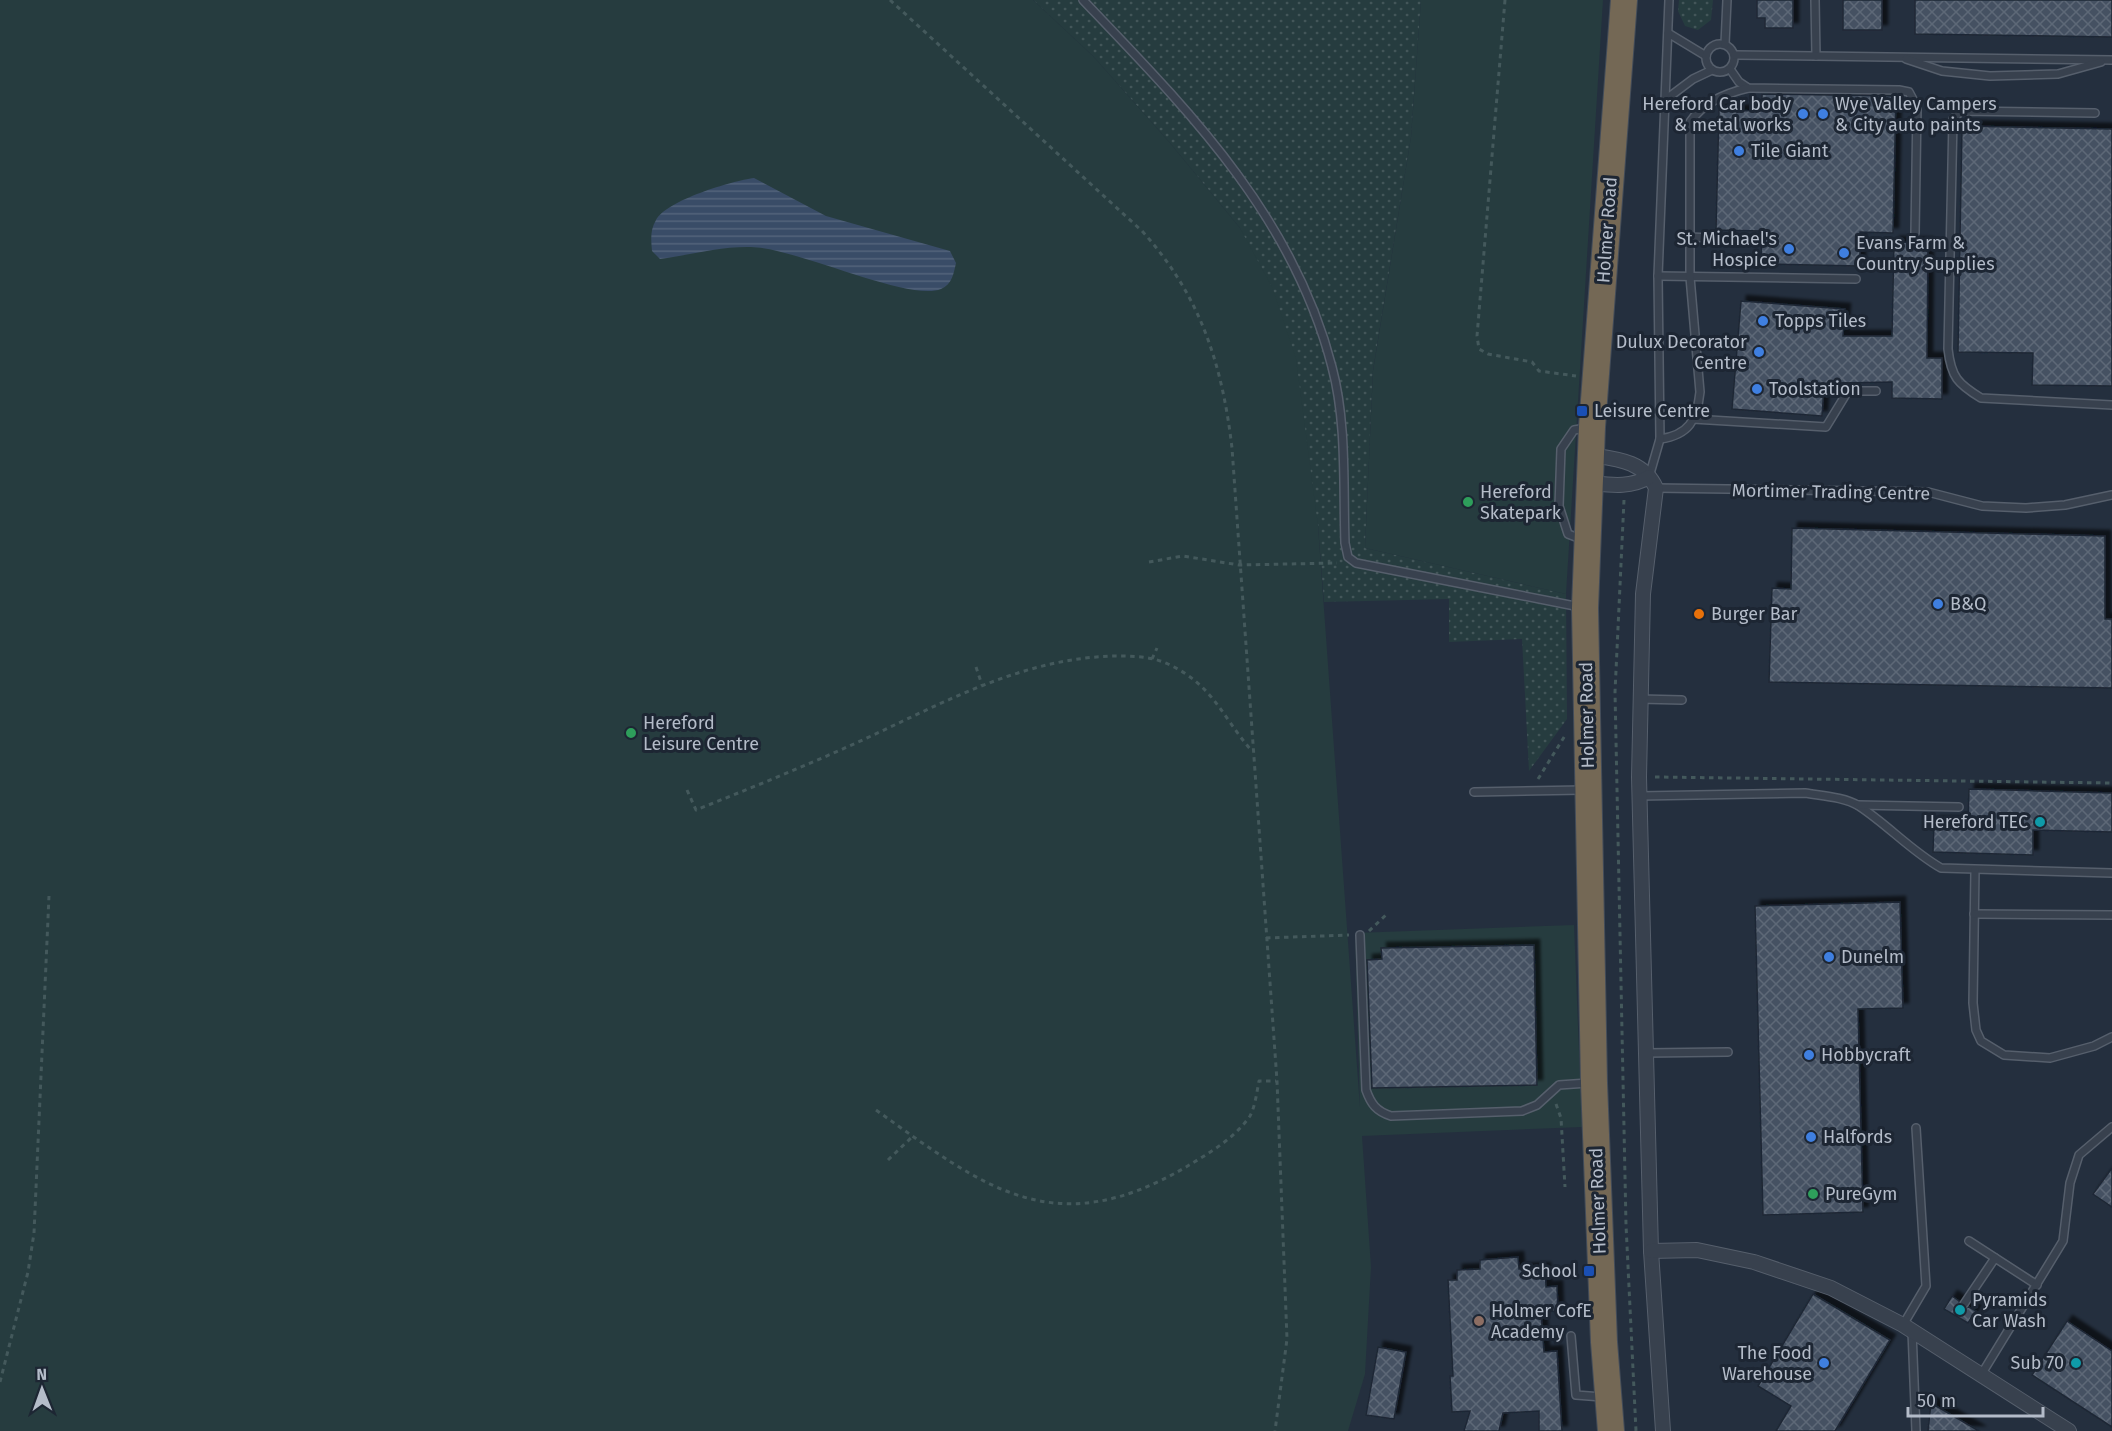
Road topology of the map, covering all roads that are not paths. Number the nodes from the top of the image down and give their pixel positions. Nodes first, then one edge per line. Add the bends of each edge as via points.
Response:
1 (1083, 0) edge
2 (1624, 0) edge
3 (1669, 0) edge
4 (1727, 0) edge
5 (1815, 0) edge
6 (1668, 33) junction
7 (1725, 44) junction
8 (1734, 55) junction
9 (1706, 56) junction
10 (1816, 56) junction
11 (1863, 56) junction
12 (2112, 60) edge
13 (1730, 69) junction
14 (1712, 70) junction
15 (1748, 88) junction
16 (1665, 100) junction
17 (2095, 113) dead end
18 (1915, 233) dead end
19 (1689, 237) junction
20 (1757, 240) dead end
21 (1658, 276) junction
22 (1690, 277) junction
23 (1856, 279) dead end
24 (1876, 391) dead end
25 (2112, 405) edge
26 (1694, 419) junction
27 (1592, 427) junction
28 (1660, 440) junction
29 (1591, 455) junction
30 (1589, 483) junction
31 (1653, 483) junction
32 (2112, 495) edge
33 (1587, 541) junction
34 (1585, 608) junction
35 (1639, 699) junction
36 (1682, 700) dead end
37 (1588, 790) junction
38 (1474, 792) dead end
39 (1640, 796) junction
40 (1858, 805) junction
41 (1959, 807) dead end
42 (1975, 870) junction
43 (2112, 873) edge
44 (1974, 914) junction
45 (2112, 915) edge
46 (1360, 935) road end
47 (2112, 1037) edge
48 (1728, 1052) dead end
49 (1646, 1053) junction
50 (1594, 1083) junction
51 (2112, 1127) edge
52 (1916, 1128) dead end
53 (1969, 1241) dead end
54 (1651, 1251) junction
55 (1995, 1258) junction
56 (2037, 1286) junction
57 (1964, 1304) dead end
58 (1907, 1328) junction
59 (1571, 1336) dead end
60 (1981, 1375) junction
61 (1608, 1396) junction
62 (1611, 1431) edge
63 (1663, 1431) edge
64 (1916, 1431) edge
65 (2069, 1431) edge

1 - 34 lane via 1153,73 1232,165 1284,242 1309,296 1333,368 1348,557 1356,562
2 - 27 highway, Holmer Road
3 - 6 lane
4 - 7 lane
5 - 10 lane
6 - 9 lane
6 - 16 lane
7 - 8 lane
7 - 9 lane via 1713,45
8 - 10 lane
8 - 13 lane
9 - 14 lane
10 - 11 lane
11 - 12 lane
11 - 12 lane via 1907,59 1942,71 1990,76 2058,75
13 - 14 lane
13 - 15 lane
14 - 16 lane via 1692,79
15 - 18 lane via 1909,93 1917,107
15 - 19 lane via 1716,99 1690,122
16 - 21 lane
17 - 25 lane via 1961,111 1953,119 1948,349 1950,370 1963,387 1982,398
19 - 20 lane
19 - 22 lane
21 - 22 lane
21 - 28 lane
22 - 23 lane
22 - 26 lane via 1700,392
24 - 26 lane via 1848,391 1826,427
26 - 28 lane via 1677,437
27 - 29 highway, Holmer Road
27 - 33 lane via 1574,430 1562,449 1559,506 1568,534
28 - 31 lane
29 - 30 highway, Holmer Road
29 - 31 street via 1630,462
30 - 31 street
30 - 33 highway, Holmer Road
31 - 32 lane, Mortimer Trading Centre via 1928,492 1982,506 2026,508
31 - 35 street
33 - 34 highway, Holmer Road
34 - 37 highway, Holmer Road
35 - 36 lane
35 - 39 street
37 - 38 lane
37 - 50 highway, Holmer Road
39 - 40 lane via 1805,794
39 - 49 street
40 - 41 lane
40 - 42 lane via 1941,868
42 - 43 lane
42 - 44 lane
44 - 45 lane
44 - 47 lane via 1973,1003 1976,1030 1982,1041 2004,1055 2050,1058
46 - 50 lane via 1366,1090 1380,1112 1391,1116 1522,1112 1537,1105 1559,1085
48 - 49 lane
49 - 54 street
50 - 61 highway, Holmer Road
51 - 56 lane via 2076,1161 2064,1241
52 - 58 lane via 1926,1286
53 - 55 lane
54 - 58 street via 1697,1250 1754,1262 1831,1288
54 - 63 street
55 - 56 lane
55 - 57 lane
56 - 60 lane
58 - 60 street
58 - 64 lane
59 - 61 lane via 1576,1395
60 - 65 street
61 - 62 highway, Holmer Road

